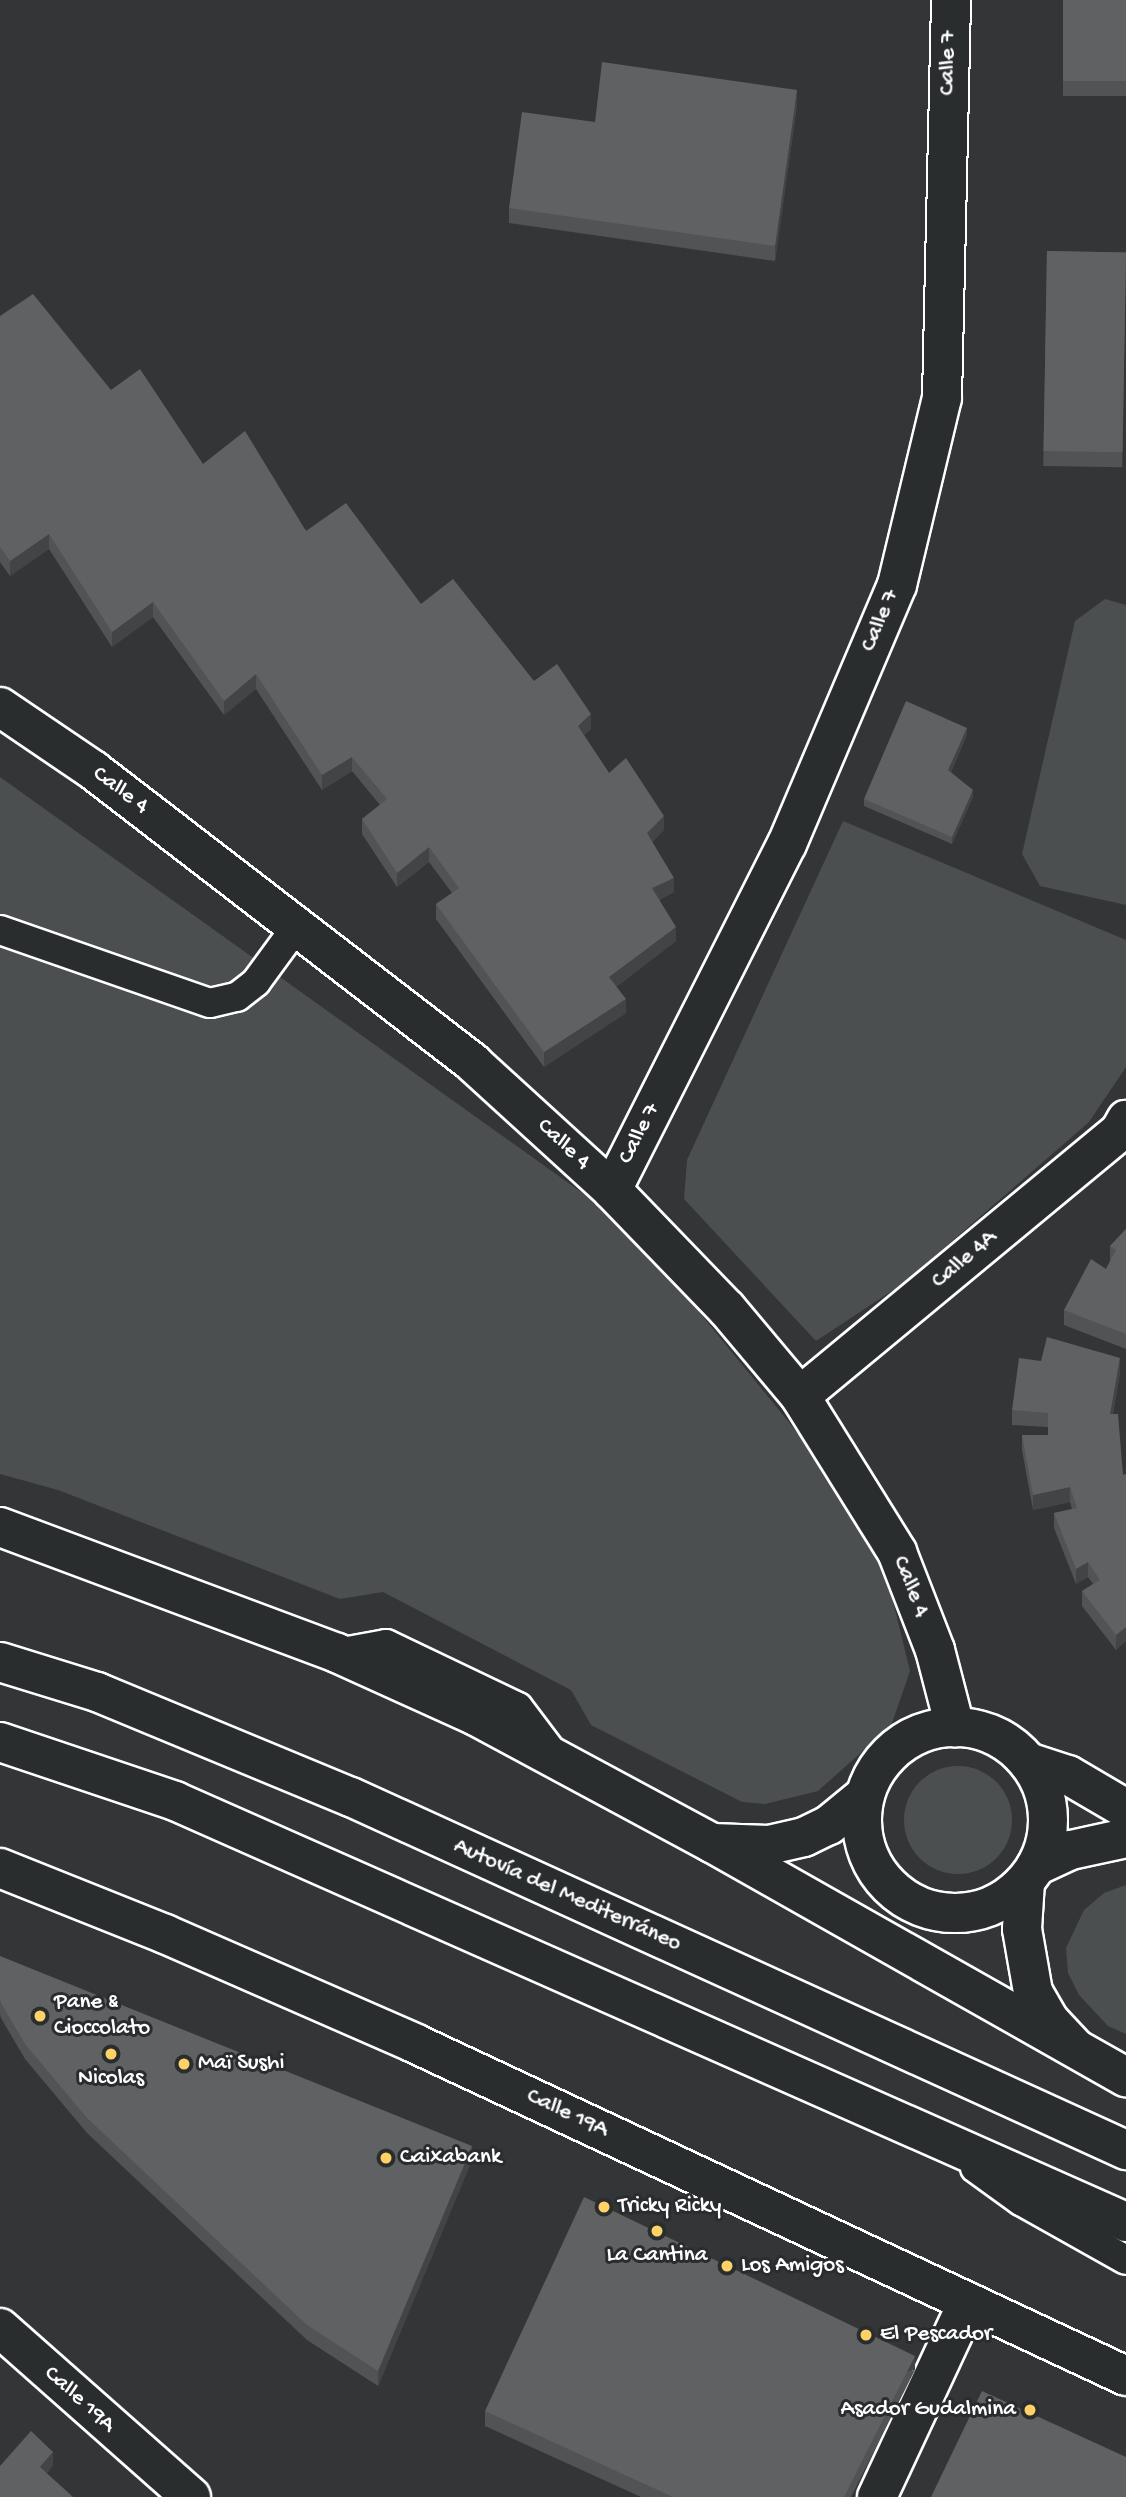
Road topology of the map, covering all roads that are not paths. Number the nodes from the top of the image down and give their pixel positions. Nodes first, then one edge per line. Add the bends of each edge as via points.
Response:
1 (950, 0) edge
2 (0, 707) edge
3 (297, 926) junction
4 (0, 930) edge
5 (1126, 1120) edge
6 (612, 1190) junction
7 (800, 1396) junction
8 (0, 1527) edge
9 (0, 1662) edge
10 (955, 1727) junction
11 (0, 1742) edge
12 (1028, 1762) junction
13 (864, 1796) junction
14 (1126, 1809) edge
15 (1126, 1838) edge
16 (712, 1843) junction
17 (0, 1868) edge
18 (1031, 1874) junction
19 (1083, 2056) junction
20 (1126, 2077) edge
21 (913, 2124) junction
22 (1126, 2150) edge
23 (1126, 2222) edge
24 (1126, 2260) edge
25 (968, 2302) junction
26 (0, 2328) edge
27 (1126, 2376) edge
28 (191, 2497) edge
29 (877, 2497) edge

1 - 6 main road, Calle 7 via 942,398 897,584 787,844
2 - 3 main road, Calle 4 via 93,770
3 - 4 lane via 256,982 237,997 210,1003
3 - 6 main road, Calle 4 via 473,1063
5 - 7 main road, Calle 4A via 1120,1131
6 - 7 main road, Calle 4 via 727,1309
7 - 10 main road, Calle 4 via 897,1552 935,1650
8 - 16 main road via 337,1653 556,1757
9 - 22 main road, Autovía del Mediterráneo via 97,1692 351,1797
10 - 12 main road via 983,1731 1008,1743
10 - 13 main road via 908,1738 888,1754
11 - 21 main road via 175,1801
12 - 14 main road via 1068,1775
12 - 18 main road via 1042,1786 1048,1813 1046,1840
13 - 16 main road via 829,1825 804,1837 769,1845
13 - 18 main road via 864,1845 883,1878 911,1903 935,1911 971,1912 1006,1899
15 - 18 main road via 1071,1850
16 - 19 main road
17 - 25 main road, Calle 19A via 414,2043
18 - 19 main road via 1022,1929 1033,1992 1049,2020
19 - 20 main road
21 - 23 main road
21 - 24 lane via 1021,2201
25 - 27 main road, Calle 19A
25 - 29 main road
26 - 28 main road, Calle 19A

